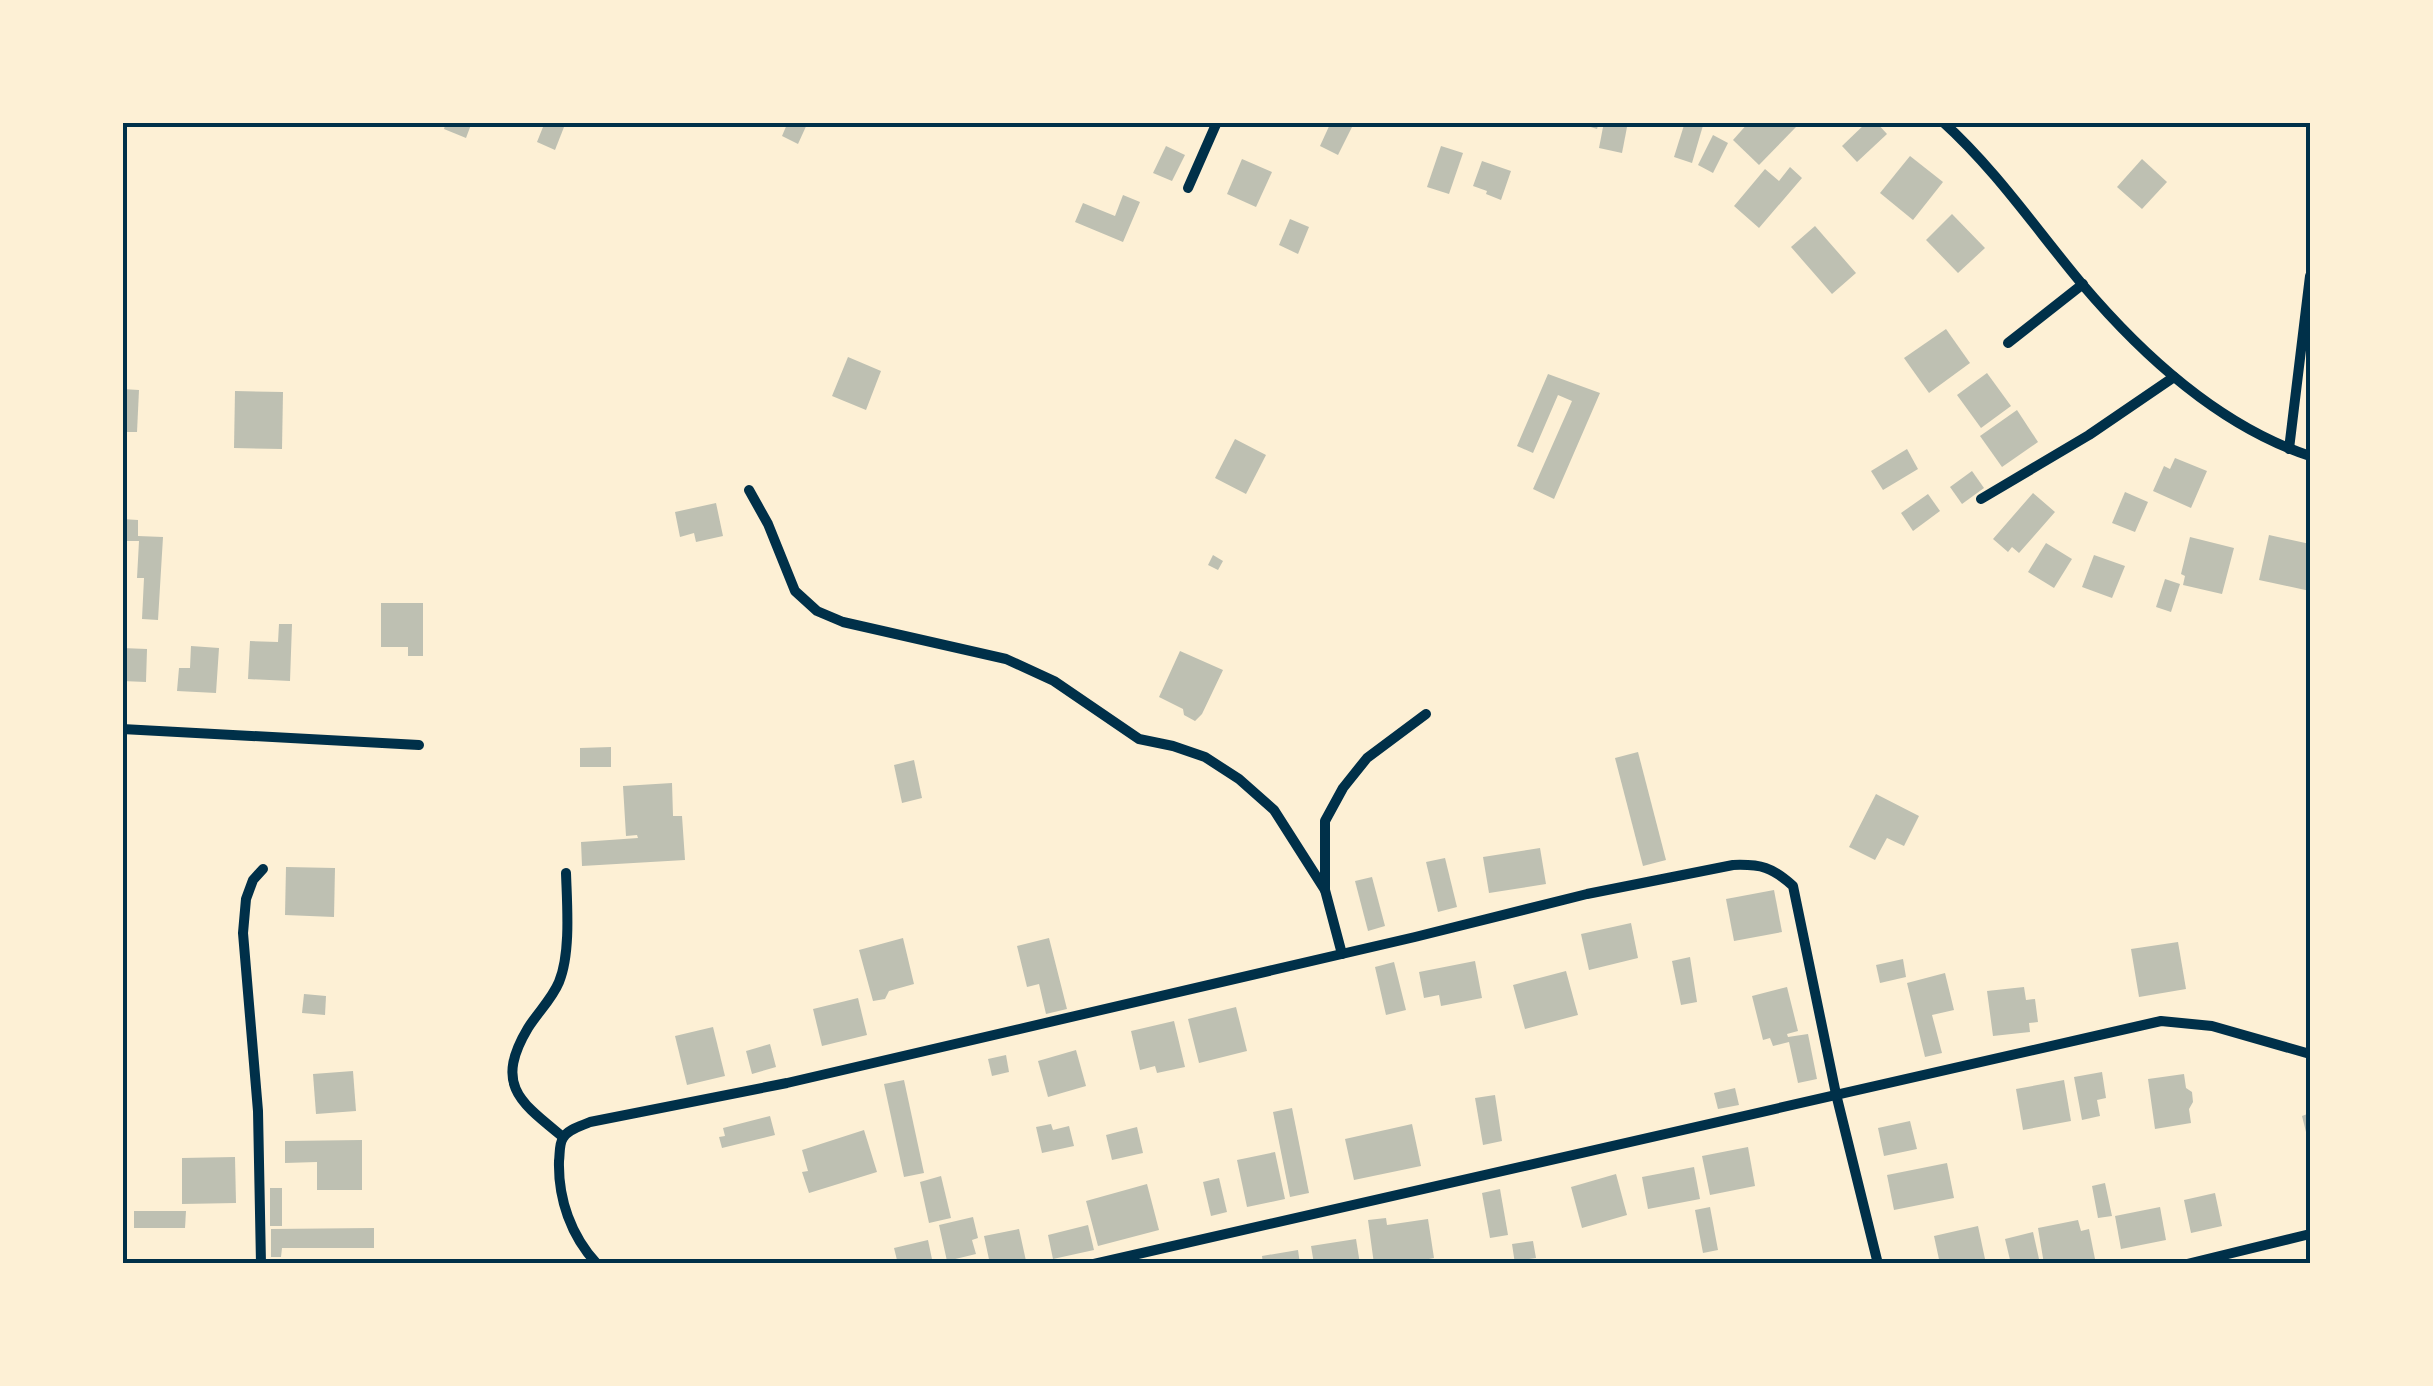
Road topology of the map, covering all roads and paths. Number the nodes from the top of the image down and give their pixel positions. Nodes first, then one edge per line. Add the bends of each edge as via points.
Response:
1 (1216, 122) edge
2 (1943, 122) edge
3 (1188, 188) dead end
4 (2310, 276) edge
5 (2082, 284) junction
6 (2008, 343) dead end
7 (2174, 377) junction
8 (2288, 449) junction
9 (2310, 456) edge
10 (749, 490) dead end
11 (1981, 499) dead end
12 (1426, 714) dead end
13 (122, 729) edge
14 (419, 745) dead end
15 (263, 869) dead end
16 (566, 872) dead end
17 (1325, 890) junction
18 (1342, 954) junction
19 (2310, 1054) edge
20 (1836, 1094) junction
21 (563, 1137) junction
22 (2310, 1234) edge
23 (261, 1264) edge
24 (597, 1264) edge
25 (1094, 1264) edge
26 (1878, 1264) edge
27 (2187, 1264) edge

1 - 3 street
2 - 5 street
4 - 8 street
5 - 6 street
5 - 7 street
7 - 8 street
7 - 11 street
8 - 9 street
10 - 17 street via 795,591 817,611 1006,659 1054,681 1139,739 1205,758 1274,810
12 - 17 street via 1367,758 1343,788 1325,820
13 - 14 street
15 - 23 street via 246,898 243,932 258,1111
16 - 21 street via 560,981 512,1064 519,1095
17 - 18 street
18 - 20 street via 1587,894 1758,864 1792,886
18 - 21 street via 590,1122
19 - 20 street via 2212,1026 2161,1021
20 - 25 street
20 - 26 street
21 - 24 street via 561,1194 568,1220
22 - 27 street

